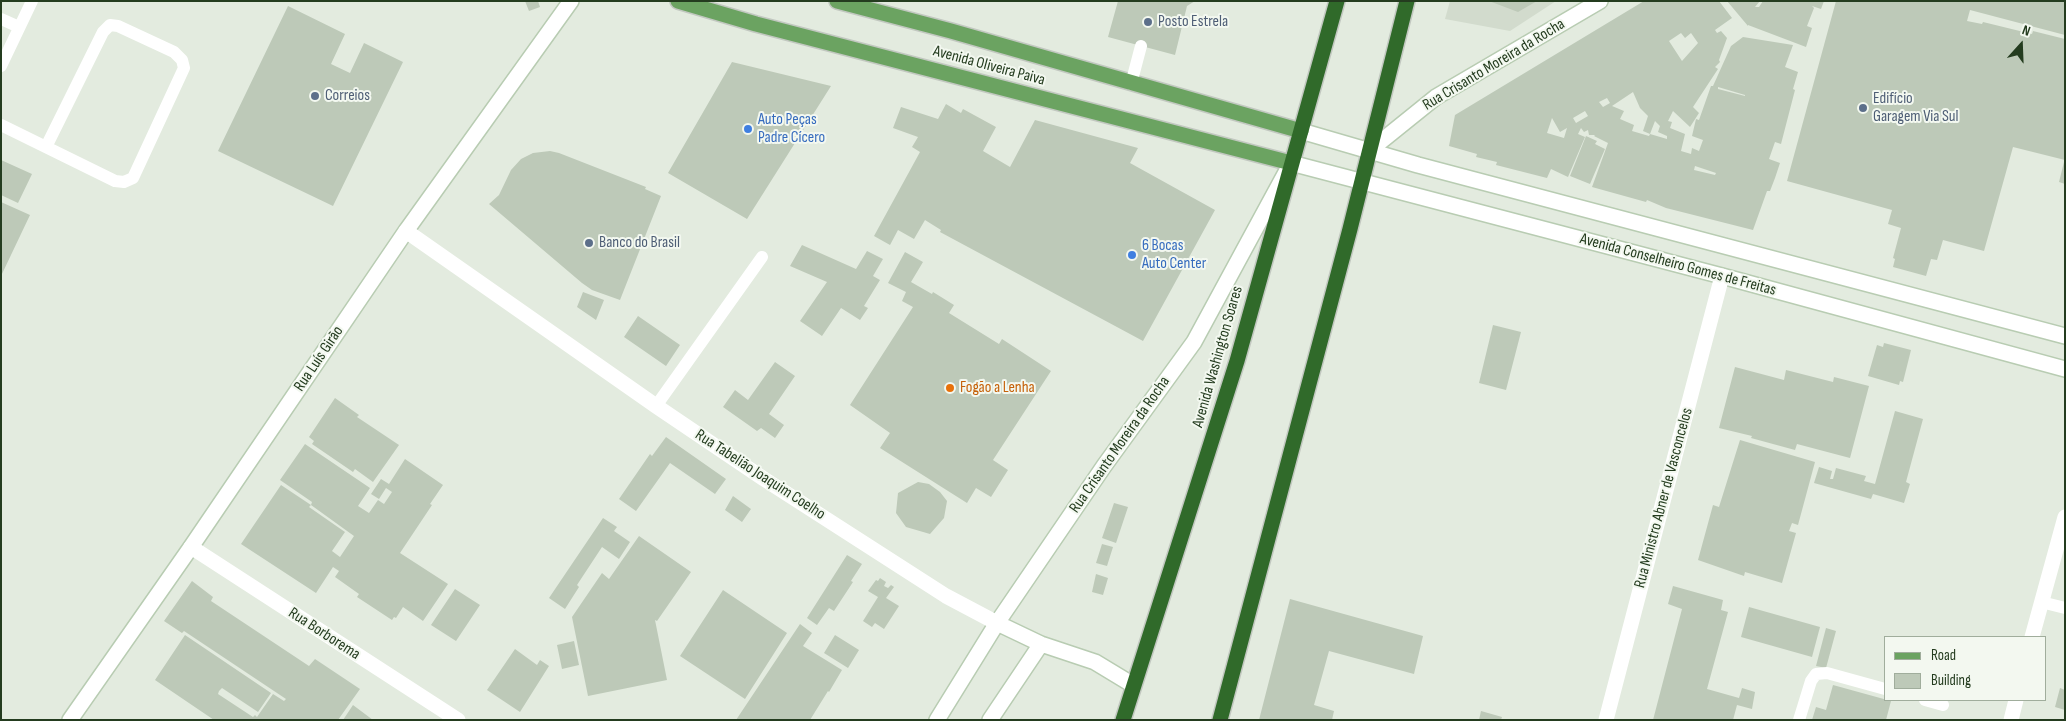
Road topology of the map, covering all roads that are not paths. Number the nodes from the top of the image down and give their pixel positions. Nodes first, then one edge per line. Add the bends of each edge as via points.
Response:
1 (32, 1) edge
2 (571, 1) edge
3 (678, 1) edge
4 (837, 1) edge
5 (1338, 1) edge
6 (1407, 1) edge
7 (1600, 1) edge
8 (1, 19) edge
9 (19, 27) junction
10 (1140, 46) dead end
11 (1, 66) edge
12 (1131, 84) junction
13 (1, 125) edge
14 (1301, 132) junction
15 (46, 147) junction
16 (1369, 151) junction
17 (1291, 164) junction
18 (1361, 182) junction
19 (406, 231) junction
20 (762, 257) dead end
21 (1722, 276) junction
22 (2065, 336) edge
23 (2065, 369) edge
24 (656, 406) junction
25 (2065, 517) edge
26 (191, 547) junction
27 (2041, 602) junction
28 (2065, 608) edge
29 (997, 623) junction
30 (2032, 636) edge
31 (1041, 644) junction
32 (1133, 685) junction
33 (1884, 689) edge
34 (1929, 701) edge
35 (2016, 701) edge
36 (1943, 705) dead end
37 (70, 720) edge
38 (458, 720) edge
39 (937, 720) edge
40 (990, 720) edge
41 (1123, 720) edge
42 (1220, 720) edge
43 (1606, 720) edge
44 (1799, 720) edge
45 (2011, 720) edge

1 - 9 lane
2 - 19 street, Rua Luís Girão
3 - 17 main road, Avenida Oliveira Paiva
4 - 12 main road, Avenida Oliveira Paiva
5 - 14 highway, Avenida Washington Soares
6 - 16 highway
7 - 16 street, Rua Crisanto Moreira da Rocha via 1436,96
8 - 9 lane
9 - 11 lane
10 - 12 lane
12 - 14 main road, Avenida Oliveira Paiva
13 - 15 lane
14 - 16 street, Avenida Conselheiro Gomes de Freitas
14 - 17 highway, Avenida Washington Soares
15 - 15 lane via 115,181 133,178 184,68 182,60 174,52 110,25 103,32
16 - 18 highway
16 - 22 street, Avenida Conselheiro Gomes de Freitas
17 - 18 street, Avenida Conselheiro Gomes de Freitas
17 - 29 street, Rua Crisanto Moreira da Rocha via 1194,342 1104,466
17 - 32 highway, Avenida Washington Soares via 1237,361
18 - 21 street, Avenida Conselheiro Gomes de Freitas
18 - 42 highway
19 - 24 street, Rua Tabelião Joaquim Coelho
19 - 26 street, Rua Luís Girão
20 - 24 lane
21 - 23 street, Avenida Conselheiro Gomes de Freitas
21 - 43 street, Rua Ministro Abner de Vasconcelos
24 - 29 street, Rua Tabelião Joaquim Coelho via 946,596
25 - 27 street
26 - 37 street, Rua Luís Girão
26 - 38 street, Rua Borborema
27 - 28 lane
27 - 30 street
29 - 31 street, Rua Tabelião Joaquim Coelho
29 - 39 street, Rua Crisanto Moreira da Rocha
31 - 32 street, Rua Tabelião Joaquim Coelho via 1095,662
31 - 40 street
32 - 41 highway, Avenida Washington Soares
33 - 44 lane via 1827,673 1816,674
34 - 36 lane
35 - 45 street

